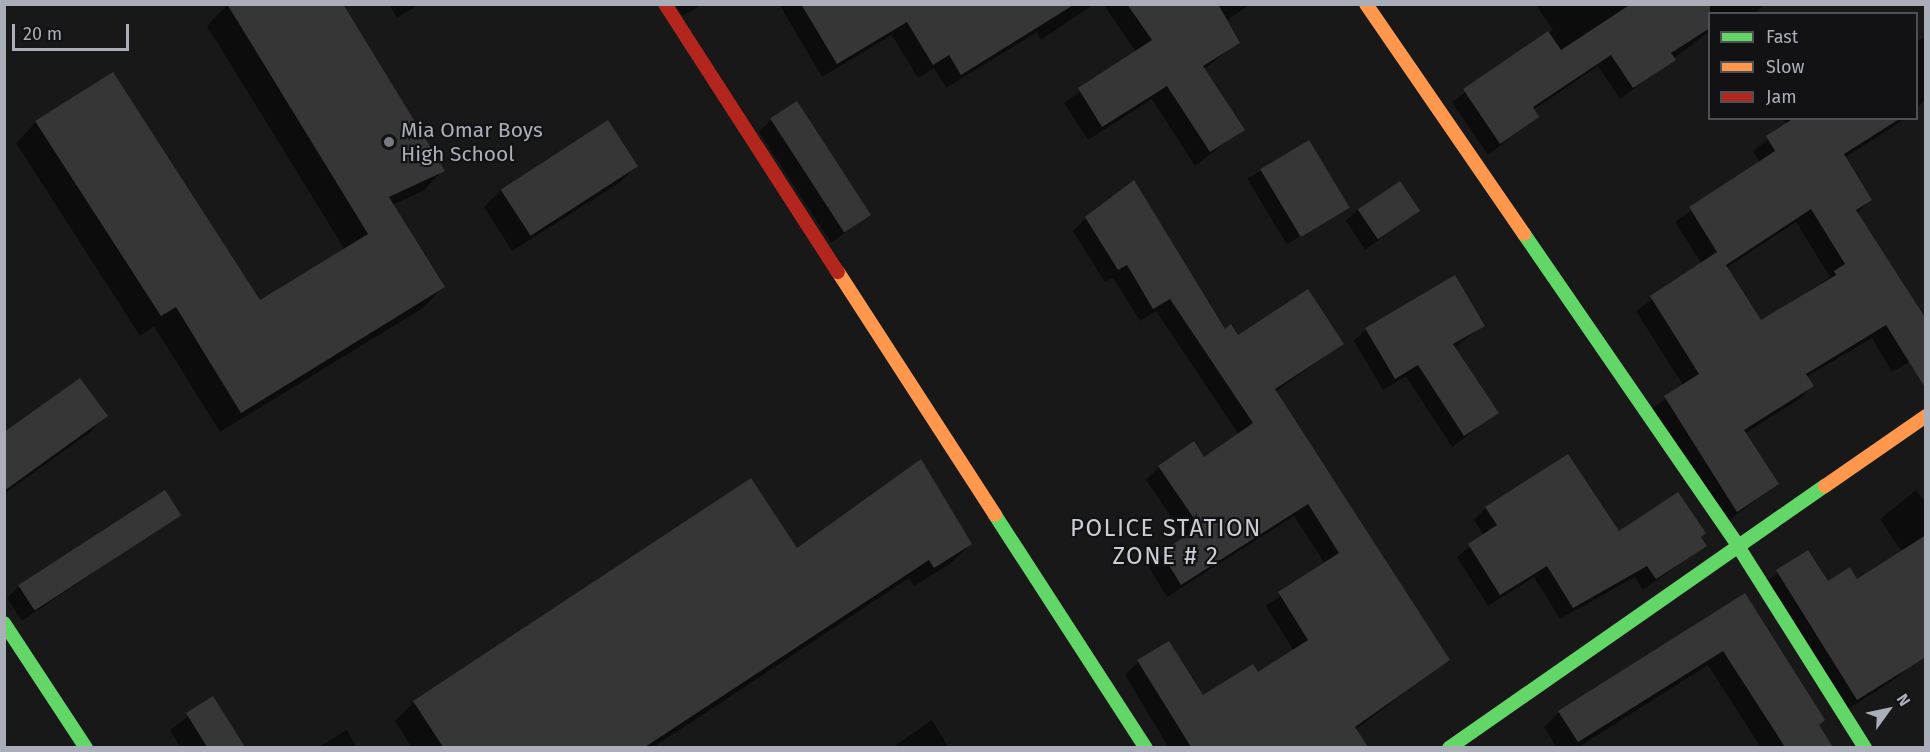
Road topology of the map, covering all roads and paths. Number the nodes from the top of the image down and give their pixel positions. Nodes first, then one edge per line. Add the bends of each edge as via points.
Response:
1 (665, 4) edge
2 (1366, 4) edge
3 (1926, 416) edge
4 (1736, 543) junction
5 (4, 623) edge
6 (86, 747) edge
7 (1146, 747) edge
8 (1449, 747) edge
9 (1865, 747) edge

1 - 7 street
2 - 4 street
3 - 4 street
4 - 8 street
4 - 9 street
5 - 6 street

